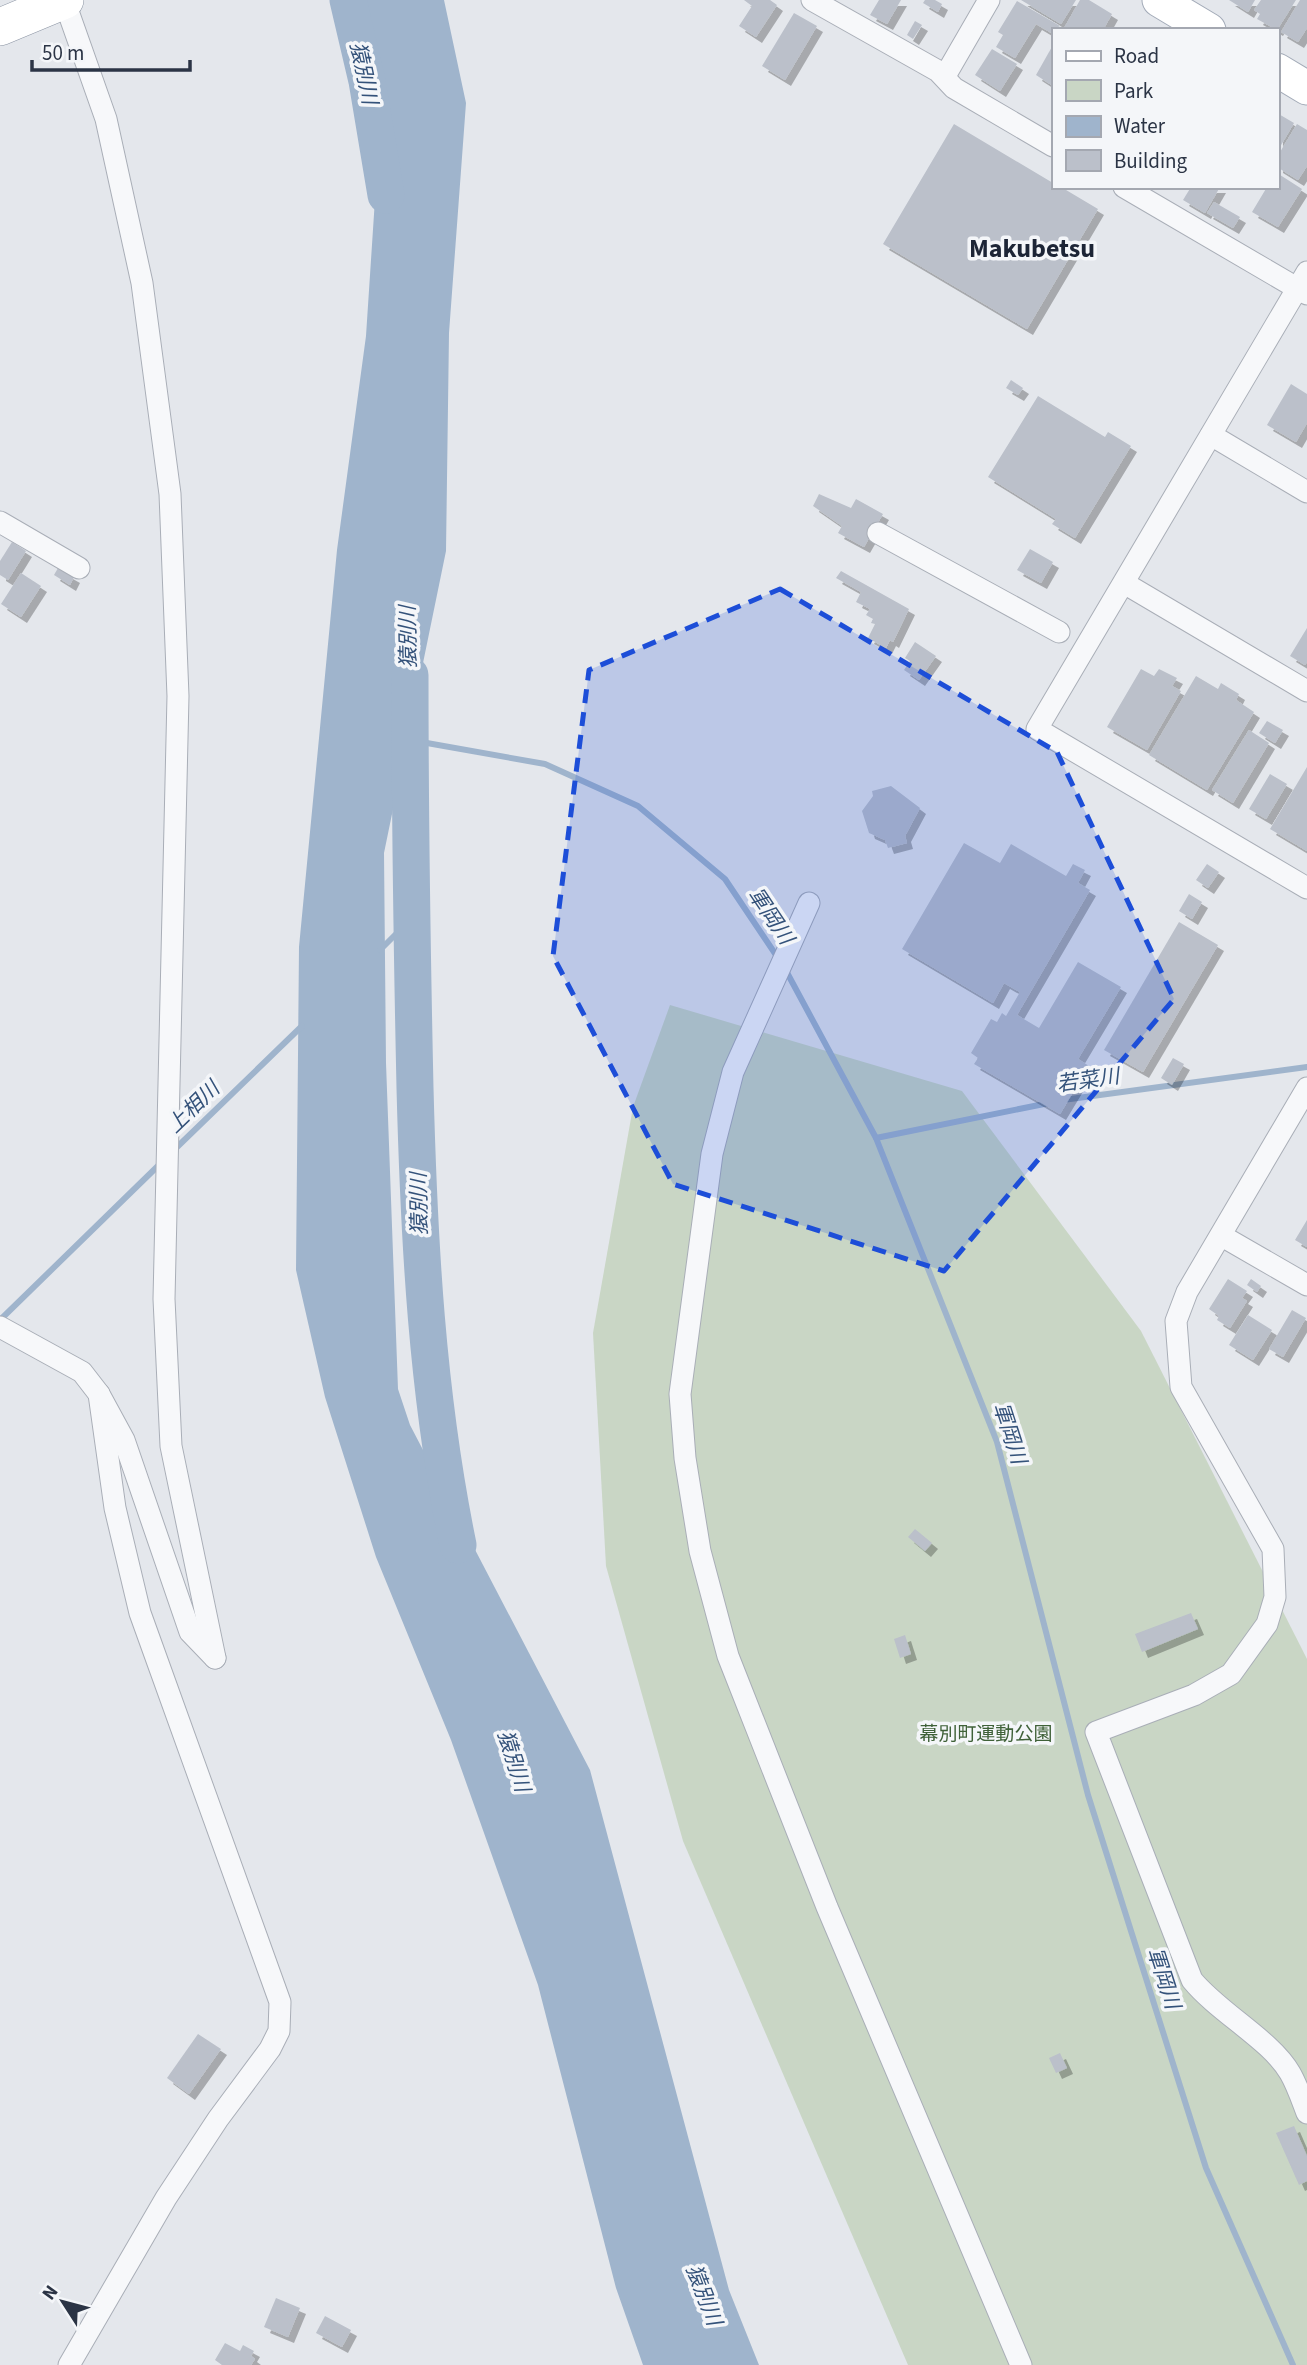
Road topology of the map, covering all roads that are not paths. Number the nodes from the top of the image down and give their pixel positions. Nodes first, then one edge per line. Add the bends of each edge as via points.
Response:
1 (65, 0) edge
2 (811, 0) edge
3 (989, 0) edge
4 (1159, 0) edge
5 (0, 27) edge
6 (1206, 28) edge
7 (1279, 71) edge
8 (945, 76) junction
9 (1307, 88) edge
10 (1052, 145) edge
11 (1128, 189) edge
12 (1304, 285) edge
13 (1211, 435) junction
14 (1307, 492) edge
15 (0, 522) edge
16 (878, 533) dead end
17 (79, 568) dead end
18 (1124, 583) junction
19 (1059, 632) dead end
20 (1307, 691) edge
21 (1307, 888) edge
22 (809, 904) dead end
23 (1307, 1088) edge
24 (1222, 1236) junction
25 (1307, 1285) edge
26 (0, 1327) edge
27 (99, 1394) junction
28 (1307, 2113) edge
29 (69, 2365) edge
30 (1021, 2365) edge

1 - 5 highway
1 - 27 street via 106,119 142,283 170,494 178,696 164,1299 171,1447 215,1658 190,1632 124,1440
2 - 8 street
3 - 8 street
4 - 6 main road
7 - 9 main road
8 - 10 street via 954,88
11 - 12 street
12 - 13 street
13 - 14 street
13 - 18 street
15 - 17 street
16 - 19 street
18 - 20 street
18 - 21 street via 1037,729
22 - 30 street via 733,1072 712,1154 680,1394 685,1458 700,1551 728,1656 827,1907
23 - 24 street
24 - 25 street
24 - 28 street via 1187,1292 1176,1321 1181,1387 1273,1549 1275,1597 1267,1624 1231,1674 1194,1695 1096,1732 1192,1980 1209,2001 1290,2072
26 - 27 street via 82,1371
27 - 29 street via 115,1508 140,1613 280,2002 279,2031 270,2049 166,2198

